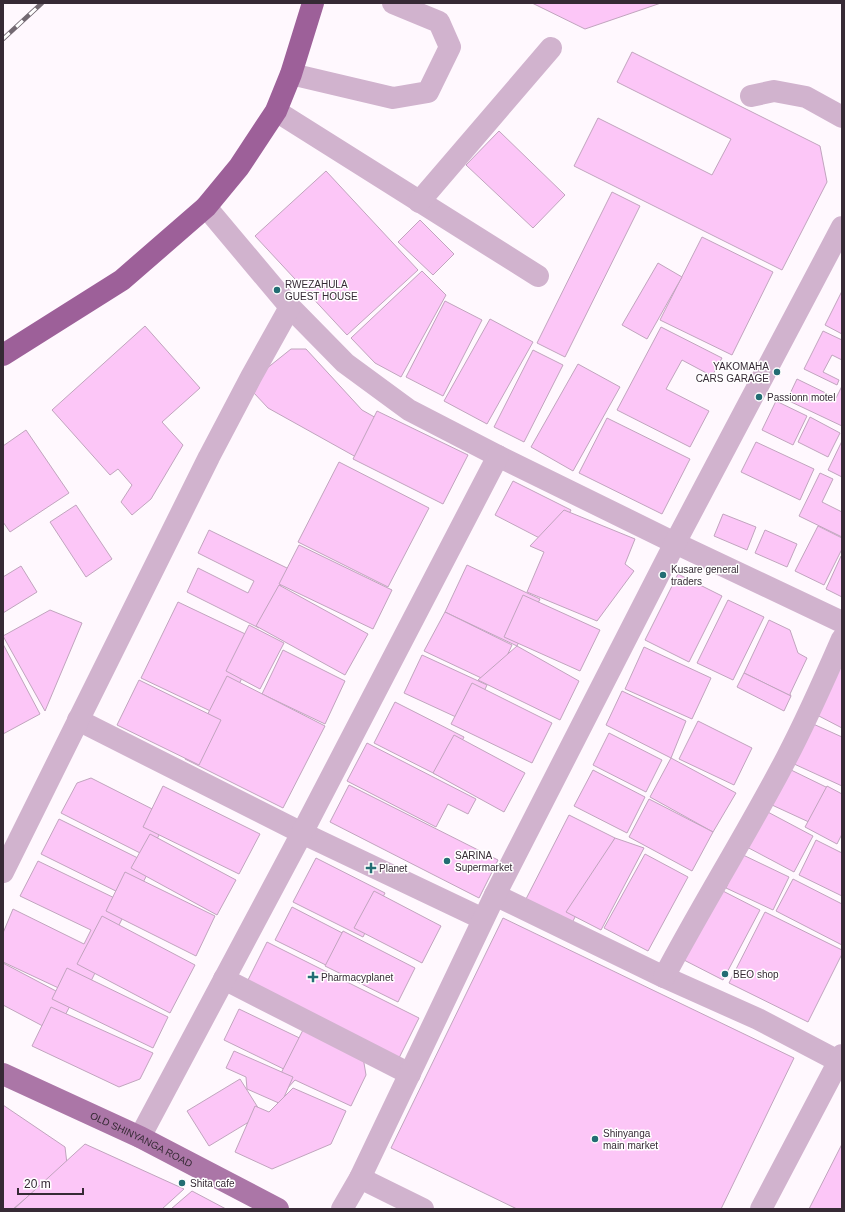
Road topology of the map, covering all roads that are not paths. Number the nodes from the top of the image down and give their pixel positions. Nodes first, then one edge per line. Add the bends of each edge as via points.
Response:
1 (313, 3) edge
2 (393, 3) edge
3 (552, 48) dead end
4 (291, 74) junction
5 (750, 96) dead end
6 (276, 111) junction
7 (842, 118) edge
8 (419, 202) junction
9 (206, 207) junction
10 (842, 227) edge
11 (538, 276) dead end
12 (290, 307) junction
13 (3, 355) edge
14 (498, 456) junction
15 (675, 543) junction
16 (842, 622) edge
17 (842, 639) edge
18 (78, 720) junction
19 (302, 833) junction
20 (3, 872) edge
21 (495, 895) junction
22 (483, 919) junction
23 (664, 977) junction
24 (224, 978) junction
25 (841, 1060) edge
26 (3, 1074) edge
27 (410, 1074) junction
28 (140, 1137) junction
29 (360, 1178) junction
30 (278, 1209) edge
31 (342, 1209) edge
32 (423, 1209) edge
33 (761, 1209) edge

1 - 4 highway
2 - 4 street via 439,22 450,47 428,92 393,98
3 - 8 street
4 - 6 highway
5 - 7 street via 774,91 806,96
6 - 8 street
6 - 9 highway via 239,166
8 - 11 street
9 - 12 street
9 - 13 highway via 122,280
10 - 15 street
12 - 14 street via 346,363 409,410
12 - 18 street via 251,377
14 - 15 street
14 - 19 street
15 - 16 street
15 - 21 street
17 - 23 street via 787,757
18 - 19 street
18 - 20 street
19 - 22 street
19 - 24 street
21 - 22 street
21 - 23 street
22 - 27 street
23 - 25 street
24 - 27 street
24 - 28 street
25 - 33 street
26 - 28 main road, OLD SHINYANGA ROAD
27 - 29 street
28 - 30 main road, OLD SHINYANGA ROAD
29 - 31 street
29 - 32 street

